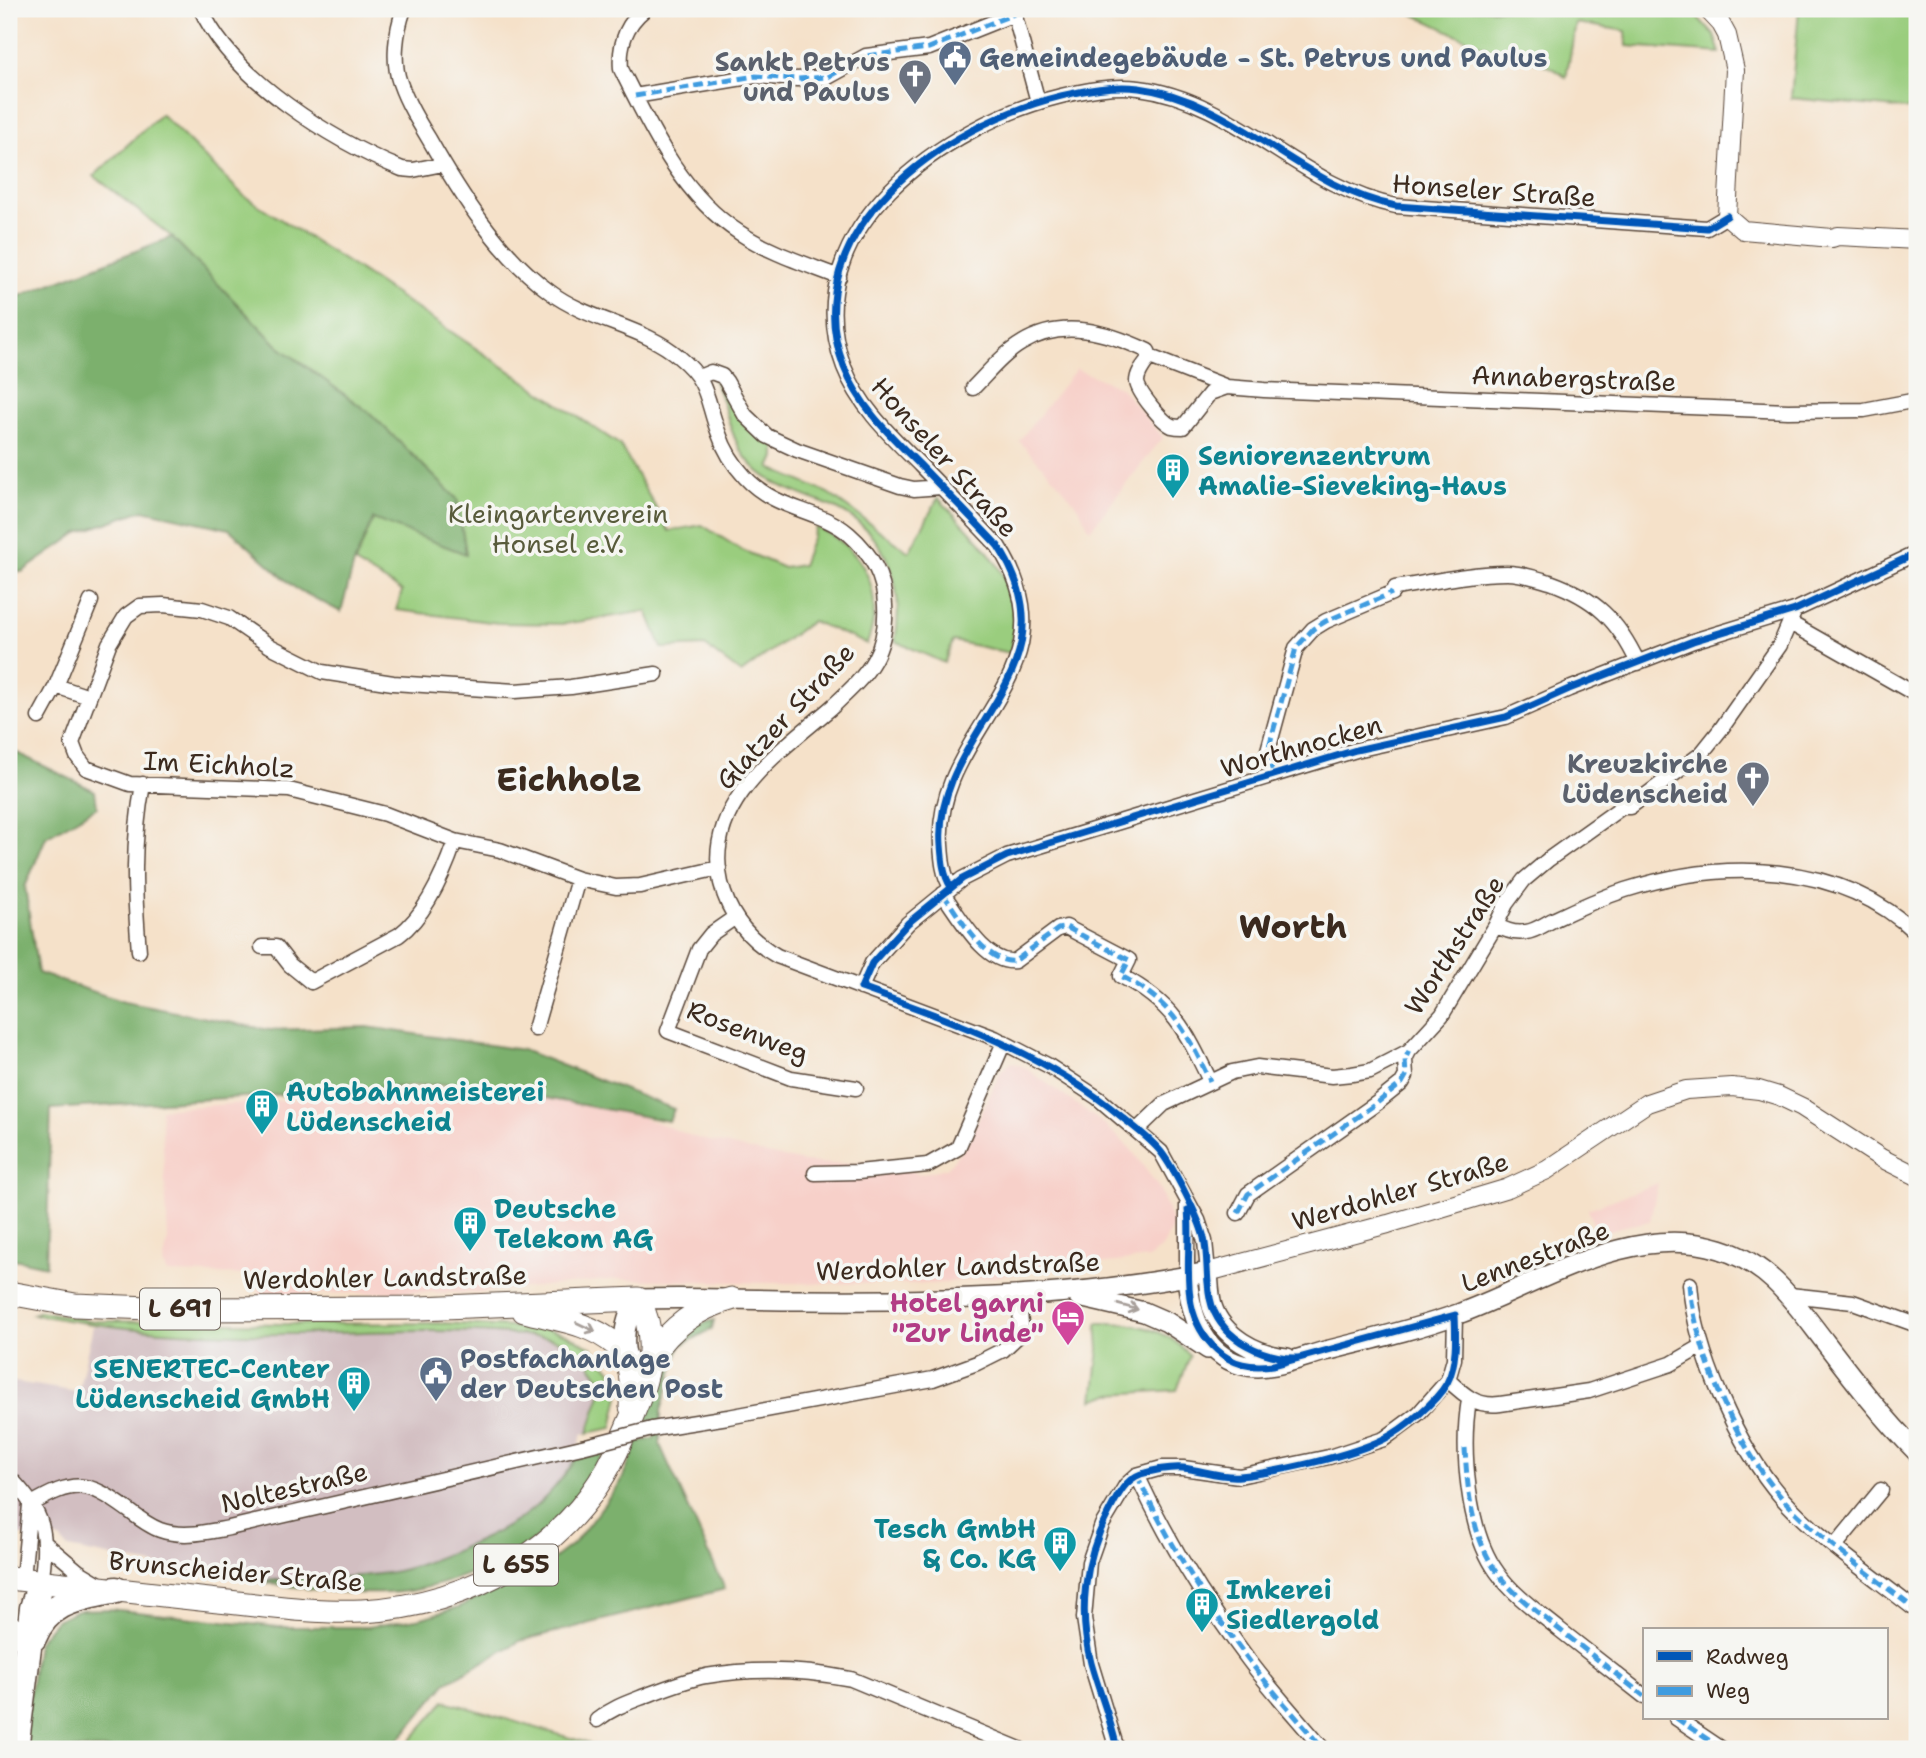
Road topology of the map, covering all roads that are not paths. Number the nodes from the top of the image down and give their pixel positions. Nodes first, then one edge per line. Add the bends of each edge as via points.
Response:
1 (201, 9) edge
2 (404, 9) edge
3 (645, 9) edge
4 (1707, 9) edge
5 (1013, 11) edge
6 (635, 96) junction
7 (1038, 102) junction
8 (443, 164) junction
9 (1727, 216) junction
10 (1917, 240) edge
11 (839, 277) junction
12 (1150, 357) junction
13 (699, 377) junction
14 (1227, 387) junction
15 (973, 388) dead end
16 (1917, 400) edge
17 (941, 487) junction
18 (1917, 553) edge
19 (91, 601) dead end
20 (1792, 617) junction
21 (1638, 663) junction
22 (656, 674) dead end
23 (56, 686) junction
24 (1917, 695) edge
25 (89, 697) junction
26 (39, 717) dead end
27 (1274, 775) junction
28 (142, 784) junction
29 (455, 841) junction
30 (719, 868) junction
31 (578, 879) junction
32 (947, 890) junction
33 (734, 918) junction
34 (1496, 925) junction
35 (1917, 934) edge
36 (262, 947) dead end
37 (139, 951) dead end
38 (861, 988) junction
39 (535, 1029) dead end
40 (1004, 1042) junction
41 (1409, 1051) junction
42 (1210, 1081) junction
43 (856, 1088) dead end
44 (1137, 1129) junction
45 (815, 1173) dead end
46 (1917, 1176) edge
47 (1186, 1199) junction
48 (1238, 1213) dead end
49 (1208, 1272) junction
50 (1187, 1276) junction
51 (1690, 1284) dead end
52 (9, 1293) edge
53 (1061, 1293) junction
54 (1019, 1295) junction
55 (1790, 1295) junction
56 (638, 1299) junction
57 (731, 1299) junction
58 (497, 1304) junction
59 (1455, 1315) junction
60 (1917, 1325) edge
61 (1702, 1346) junction
62 (626, 1355) junction
63 (652, 1356) junction
64 (1298, 1358) junction
65 (1240, 1364) junction
66 (1448, 1380) junction
67 (1469, 1400) junction
68 (630, 1420) junction
69 (1917, 1451) edge
70 (1137, 1475) junction
71 (9, 1477) edge
72 (1881, 1490) dead end
73 (30, 1505) junction
74 (46, 1544) junction
75 (1835, 1546) junction
76 (24, 1580) edge
77 (116, 1590) junction
78 (1917, 1611) edge
79 (16, 1639) edge
80 (9, 1681) edge
81 (1643, 1695) edge
82 (597, 1720) dead end
83 (1679, 1720) edge
84 (15, 1749) edge
85 (1020, 1749) edge
86 (1118, 1749) edge
87 (1323, 1749) edge
88 (1722, 1749) edge

1 - 8 street via 226,49 325,132 402,169
2 - 8 street, Glatzer Straße via 397,38 399,81
3 - 6 street via 626,30 620,55 621,69
4 - 9 street via 1727,35 1735,70
5 - 6 street via 929,48 866,56 828,77 755,76
5 - 7 street
6 - 11 street via 688,187 713,212 754,242
7 - 9 street, Honseler Straße via 1114,88 1170,95 1214,112 1353,193 1396,206 1707,228
7 - 11 street, Honseler Straße via 970,130 921,162 869,215 847,252
8 - 13 street, Glatzer Straße via 502,246 549,292 657,342
9 - 10 street via 1743,230
11 - 17 street, Honseler Straße via 838,345 856,394
12 - 14 street, Annabergstraße
12 - 14 street via 1139,373 1139,390 1172,426 1183,427 1210,393
12 - 15 street, Annabergstraße via 1148,351 1102,332 1060,330 1020,344
13 - 17 street via 710,372 722,376 745,415 774,440 900,486
13 - 30 street, Glatzer Straße via 719,434 745,476 776,502 838,526 861,545 883,583 886,614 880,645 861,678 752,779 733,803 721,834
14 - 16 street, Annabergstraße via 1778,411 1864,410
17 - 32 street, Honseler Straße via 1006,558 1021,598 1024,630 1013,672 948,788 940,828
18 - 20 street
19 - 23 street
20 - 21 street, Worthnocken via 1693,641
20 - 24 street
20 - 34 street, Worthstraße via 1780,645 1701,754 1549,859 1524,880
21 - 27 street, Worthnocken via 1506,717 1356,750
21 - 27 street via 1599,606 1570,589 1535,578 1482,574 1394,591 1326,621 1296,648 1267,754
22 - 25 street, Im Eichholz via 515,691 393,683 323,672 270,646 229,618 202,609 163,605 140,606 126,616 109,644
23 - 25 street
23 - 26 street
25 - 28 street, Im Eichholz via 72,743 77,756 86,768
27 - 32 street, Worthnocken via 1007,856
28 - 29 street, Im Eichholz via 303,792 385,814
28 - 37 street via 133,866
29 - 31 street, Im Eichholz via 500,850
29 - 36 street via 447,865 412,926 378,947 311,982 276,947
30 - 31 street, Im Eichholz via 640,887
30 - 33 street, Glatzer Straße
31 - 39 street
32 - 38 street, Worthnocken via 908,923 872,963
32 - 42 street via 982,947 1002,960 1015,961 1066,927 1129,960 1121,976 1171,1013 1186,1031
33 - 38 street, Glatzer Straße via 777,956
33 - 43 street, Rosenweg via 699,949 668,1031 791,1078
34 - 35 street via 1513,933 1527,932 1623,891 1668,879 1741,870 1787,872 1830,883 1874,902
34 - 41 street, Worthstraße via 1442,1016
38 - 40 street, Glatzer Straße
40 - 44 street, Glatzer Straße via 1064,1075
40 - 45 street via 958,1148 928,1165
41 - 42 street, Worthstraße via 1370,1071 1352,1074 1258,1067
41 - 48 street, Worthstraße via 1402,1083 1248,1194
42 - 44 street, Worthstraße via 1159,1108
44 - 47 street, Glatzer Straße via 1161,1152
46 - 49 street, Werdohler Straße via 1802,1107 1770,1093 1732,1087 1686,1090 1647,1103 1555,1166 1519,1184
47 - 49 street, Glatzer Straße via 1202,1232
47 - 50 street, Glatzer Straße
49 - 50 main road, Werdohler Straße
49 - 64 main road, Lennestraße via 1213,1307 1233,1334 1262,1353
50 - 53 main road, Werdohler Landstraße / L 691
50 - 65 main road via 1190,1306 1202,1333 1222,1354
51 - 61 street
52 - 58 main road, Werdohler Landstraße / L 691 via 75,1305 174,1309
53 - 54 main road, Werdohler Landstraße / L 691
53 -> 65 main road via 1144,1312
54 - 57 main road, Werdohler Landstraße / L 691
54 - 73 street, Noltestraße, bridge via 1019,1335 1003,1350 933,1379 652,1429 196,1534 156,1529 97,1489 60,1488
55 - 59 main road, Lennestraße via 1767,1274 1732,1253 1707,1245 1659,1242 1570,1266
55 - 60 street via 1853,1302
55 - 69 main road, Lennestraße via 1882,1415
56 - 57 main road, L 691
56 - 58 main road, Werdohler Landstraße / L 691
56 - 62 main road, Brunscheider Straße via 625,1329
56 - 63 main road, Brunscheider Straße / L 691 via 650,1328
57 - 63 main road, L 691 via 686,1319
58 -> 62 main road, L 691 via 582,1324
59 - 64 main road, Lennestraße
59 - 66 street via 1454,1359
61 - 67 street via 1671,1364 1589,1391 1489,1405
61 - 75 street via 1727,1408 1756,1462 1782,1498
62 - 68 main road, Brunscheider Straße
63 - 68 main road, Brunscheider Straße / L 691
64 - 65 main road, Lennestraße via 1264,1366
66 - 67 street
66 - 70 street via 1443,1390 1397,1431 1356,1450 1239,1476 1183,1468
67 - 81 street via 1466,1471 1482,1543 1496,1571 1534,1609
68 - 77 main road, Brunscheider Straße / L 655 via 597,1486 568,1523 513,1567 460,1591 405,1606 359,1611
70 - 86 street via 1118,1495 1102,1525 1085,1584 1088,1648
70 - 87 street via 1195,1580 1248,1658
71 - 73 street
72 - 75 street
73 - 74 street via 41,1522
73 - 76 street
74 - 76 street
74 - 77 street via 93,1581
75 - 78 street
76 - 77 main road, Brunscheider Straße / L 655
76 - 79 highway via 17,1596
77 - 79 highway via 54,1609
79 - 80 highway
79 - 84 highway
82 - 85 street via 611,1709 707,1676 821,1673 876,1688
83 - 88 street

